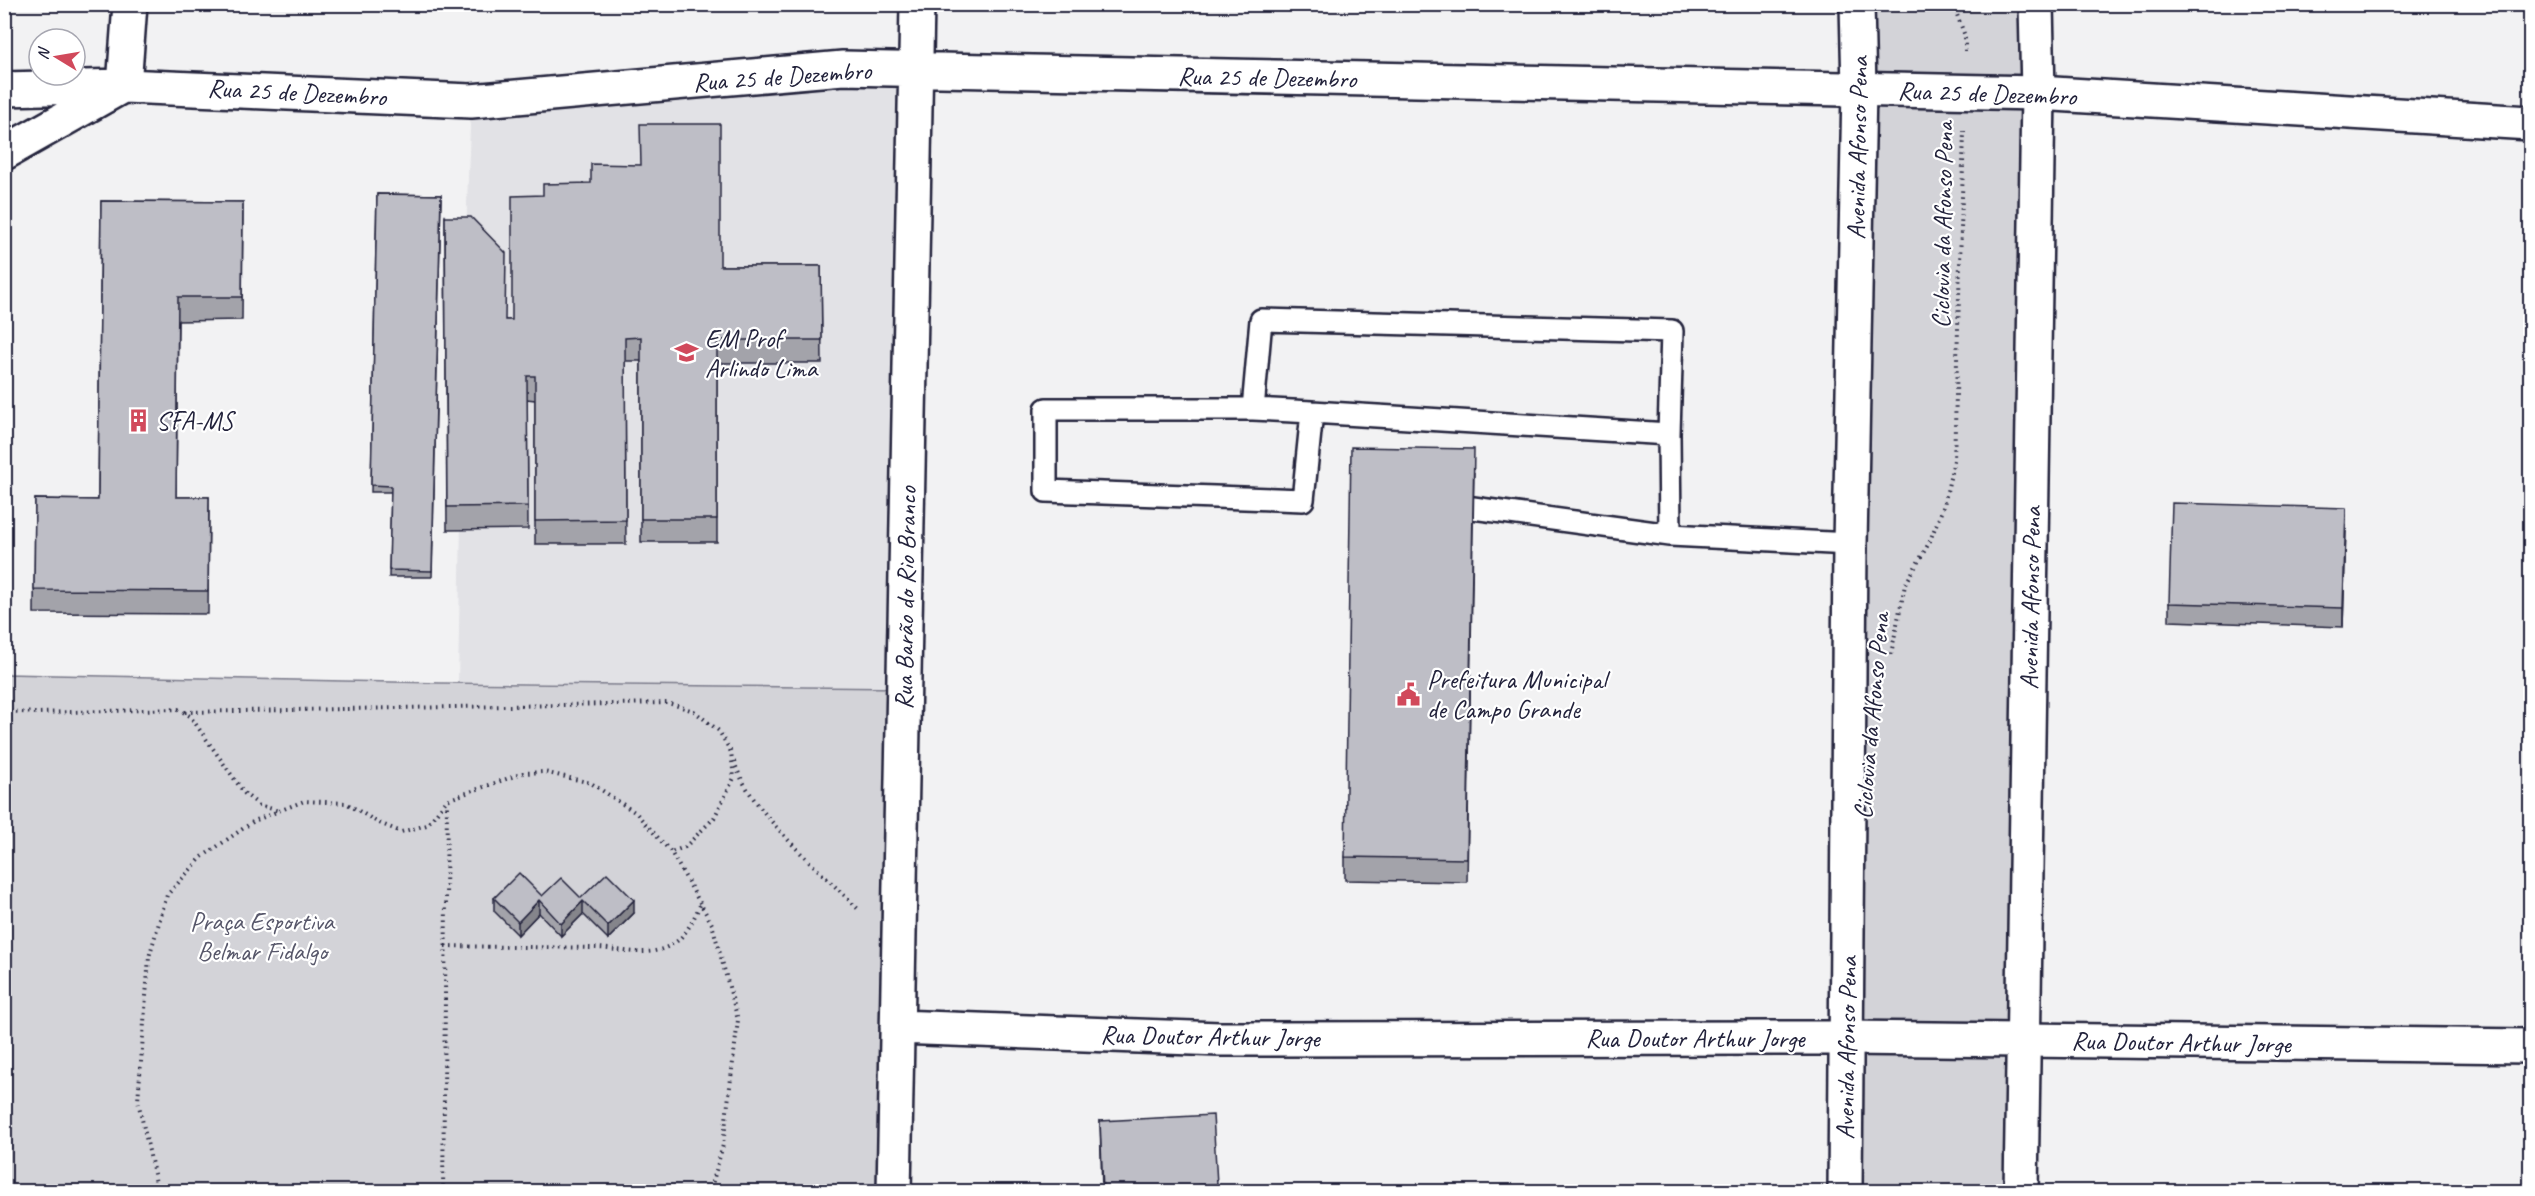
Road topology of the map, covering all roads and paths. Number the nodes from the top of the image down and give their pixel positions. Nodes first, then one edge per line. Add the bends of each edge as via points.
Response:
1 (130, 4) edge
2 (917, 4) edge
3 (1857, 4) edge
4 (1953, 4) edge
5 (2036, 4) edge
6 (915, 70) junction
7 (124, 86) junction
8 (4, 89) edge
9 (1859, 89) junction
10 (1964, 91) junction
11 (2038, 93) junction
12 (2530, 123) edge
13 (4, 153) edge
14 (1253, 409) junction
15 (1312, 412) junction
16 (1670, 434) junction
17 (1473, 508) edge
18 (1670, 536) junction
19 (1850, 544) junction
20 (1891, 664) dead end
21 (4, 711) edge
22 (184, 712) junction
23 (730, 752) junction
24 (447, 800) junction
25 (280, 811) junction
26 (670, 852) junction
27 (700, 904) junction
28 (445, 946) junction
29 (898, 950) junction
30 (897, 1027) junction
31 (1847, 1038) junction
32 (2023, 1040) junction
33 (2530, 1046) edge
34 (158, 1191) edge
35 (443, 1191) edge
36 (710, 1191) edge
37 (894, 1191) edge
38 (1845, 1191) edge
39 (2021, 1191) edge

1 - 7 street
2 - 6 street, Rua Barão do Rio Branco
3 - 9 street, Avenida Afonso Pena
4 - 10 path, Ciclovia da Afonso Pena via 1965,36
5 - 11 street, Avenida Afonso Pena
6 - 7 street, Rua 25 de Dezembro via 843,68 471,101
6 - 9 street, Rua 25 de Dezembro
6 - 29 street, Rua Barão do Rio Branco
7 - 8 street, Rua 25 de Dezembro
7 - 13 street
9 - 10 street, Rua 25 de Dezembro
9 - 19 street, Avenida Afonso Pena
10 - 11 street, Rua 25 de Dezembro
10 - 20 path, Ciclovia da Afonso Pena via 1964,211 1954,460 1944,505 1929,543 1905,585
11 - 12 street, Rua 25 de Dezembro
11 - 32 street, Avenida Afonso Pena
14 - 15 lane
14 - 15 lane via 1046,409 1046,490 1303,500
14 - 16 lane via 1262,320 1672,331
15 - 16 lane
16 - 18 lane
17 - 18 lane
18 - 19 lane
19 - 31 street, Avenida Afonso Pena
21 - 22 path
22 - 23 path via 668,703 694,711 719,731
22 - 25 path via 245,794 259,806
23 - 26 path via 734,778 714,818 686,847
23 - 29 path via 740,782 756,804
24 - 25 path via 427,825 401,832 346,803 304,801
24 - 26 path via 522,773 544,772 591,783 636,813
24 - 28 path
25 - 34 path via 254,821 202,857 167,895 148,957 138,1101
26 - 27 path
27 - 28 path via 690,927 672,945 657,950 627,953 597,948
27 - 36 path via 712,924 738,1020 723,1145
28 - 35 path
29 - 30 street, Rua Barão do Rio Branco
30 - 31 street, Rua Doutor Arthur Jorge via 1221,1039
30 - 37 street, Rua Barão do Rio Branco
31 - 32 street, Rua Doutor Arthur Jorge
31 - 38 street, Avenida Afonso Pena
32 - 33 street, Rua Doutor Arthur Jorge
32 - 39 street, Avenida Afonso Pena

